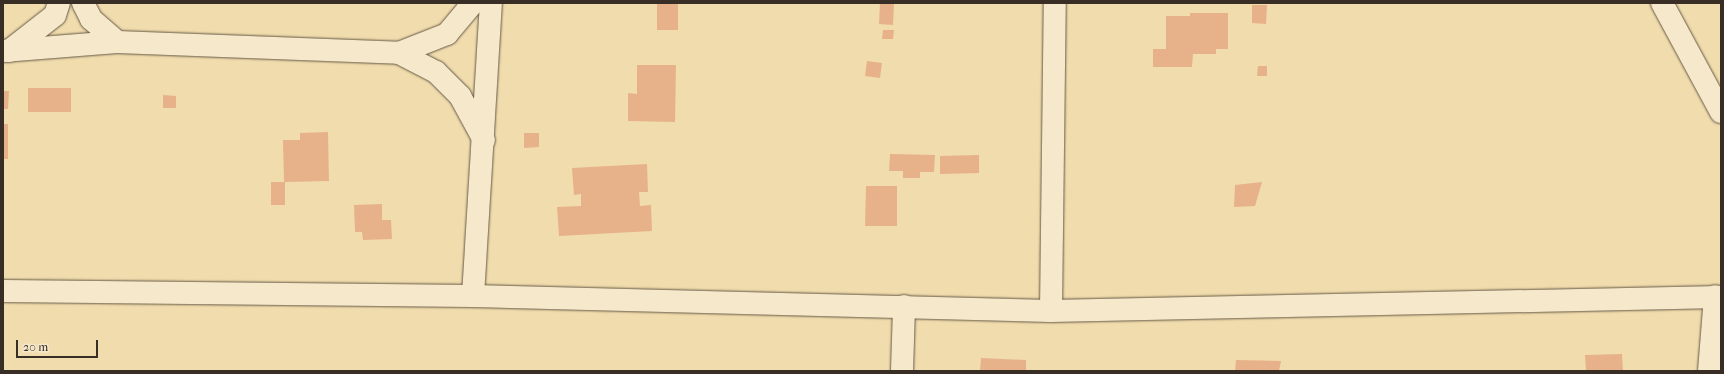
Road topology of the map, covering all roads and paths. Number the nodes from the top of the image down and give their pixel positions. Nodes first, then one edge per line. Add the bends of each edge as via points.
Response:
1 (59, 3) edge
2 (83, 3) edge
3 (473, 3) edge
4 (491, 3) edge
5 (1055, 3) edge
6 (1662, 3) edge
7 (118, 42) junction
8 (6, 51) edge
9 (399, 53) junction
10 (1721, 112) edge
11 (484, 140) junction
12 (3, 291) edge
13 (473, 296) junction
14 (1718, 297) edge
15 (904, 306) junction
16 (1051, 311) junction
17 (902, 371) edge
18 (1709, 371) edge

1 - 8 street via 55,15
2 - 7 street via 91,19
3 - 9 street via 447,34
4 - 11 street
5 - 16 street
6 - 10 street
7 - 8 street
7 - 9 street
9 - 11 street via 436,72 460,96
11 - 13 street
12 - 13 street
13 - 15 street
14 - 16 street
14 - 18 street
15 - 16 street
15 - 17 street

